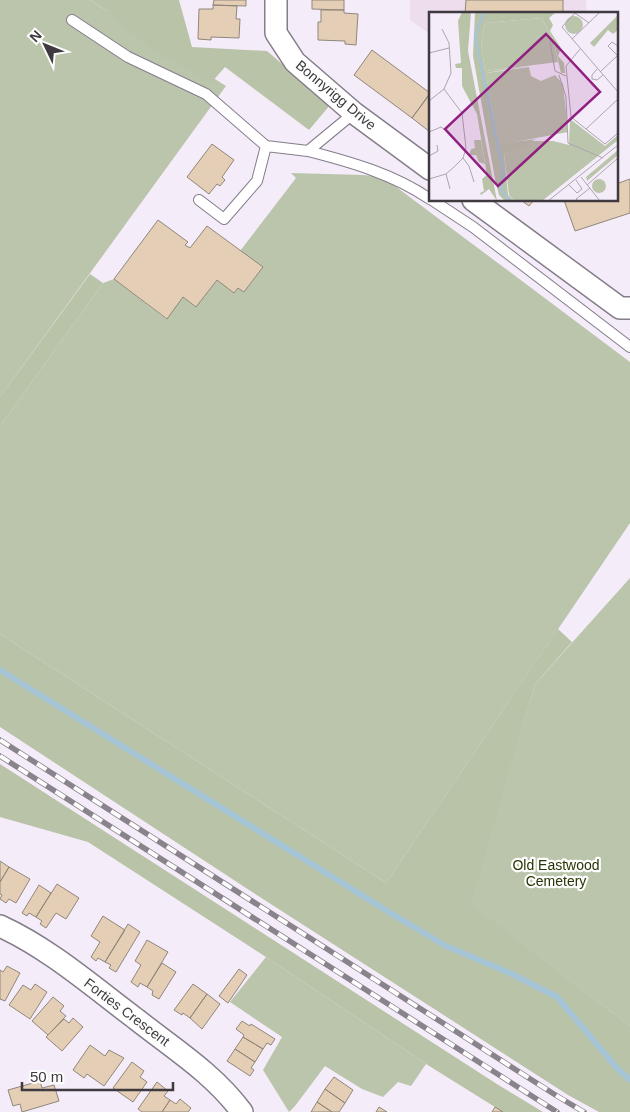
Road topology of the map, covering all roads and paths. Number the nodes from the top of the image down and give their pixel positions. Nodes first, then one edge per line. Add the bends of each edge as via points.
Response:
1 (276, 0) edge
2 (72, 20) dead end
3 (354, 113) junction
4 (266, 146) junction
5 (308, 151) junction
6 (429, 168) edge
7 (429, 198) edge
8 (199, 200) dead end
9 (434, 201) edge
10 (474, 201) edge
11 (630, 308) edge
12 (630, 347) edge
13 (0, 926) edge
14 (242, 1112) edge

1 - 3 street, Bonnyrigg Drive via 276,32 295,62
2 - 4 lane via 128,57 206,94
3 - 5 lane
3 - 6 street, Bonnyrigg Drive
4 - 5 lane
4 - 8 lane via 257,181 224,219
5 - 7 lane via 354,163 409,185
9 - 12 lane
10 - 11 street via 620,308
13 - 14 street, Forties Crescent via 80,976 202,1069 228,1092

